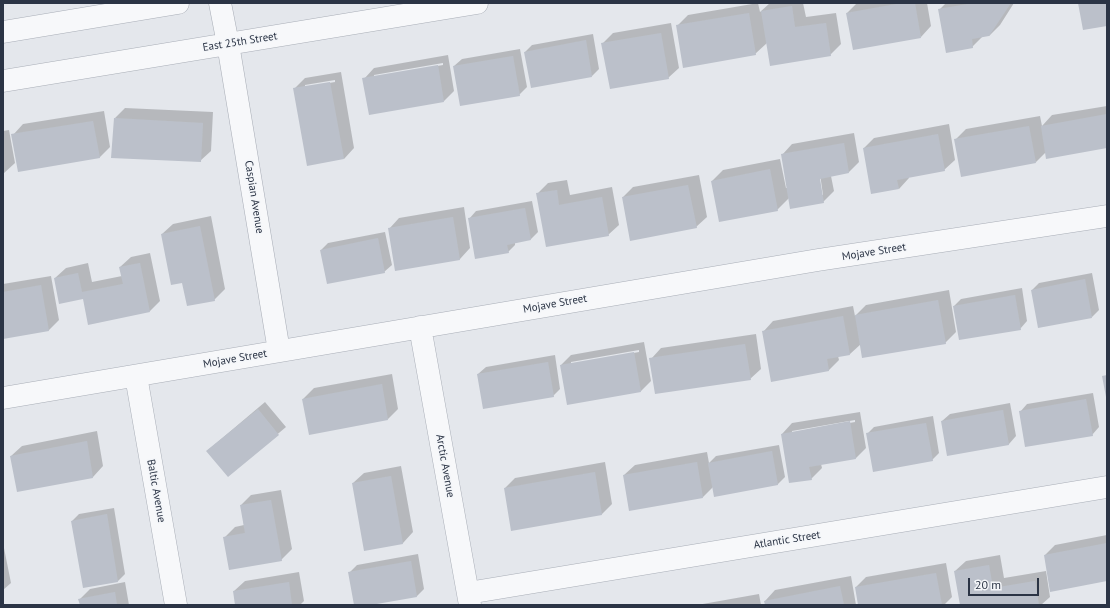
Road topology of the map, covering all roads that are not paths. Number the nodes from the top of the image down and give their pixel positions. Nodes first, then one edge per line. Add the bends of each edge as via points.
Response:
1 (178, 3) edge
2 (220, 3) edge
3 (477, 3) edge
4 (3, 32) edge
5 (228, 44) junction
6 (3, 81) edge
7 (1107, 216) edge
8 (420, 327) junction
9 (279, 351) junction
10 (136, 376) junction
11 (3, 398) edge
12 (1107, 487) edge
13 (469, 599) edge
14 (176, 605) edge

1 - 4 street
2 - 5 street, Caspian Avenue
3 - 5 street, East 25th Street
5 - 6 street, East 25th Street
5 - 9 street, Caspian Avenue
7 - 8 street, Mojave Street via 818,260
8 - 9 street, Mojave Street
8 - 13 street, Arctic Avenue
9 - 10 street, Mojave Street
10 - 11 street, Mojave Street
10 - 14 street, Baltic Avenue
12 - 13 street, Atlantic Street

